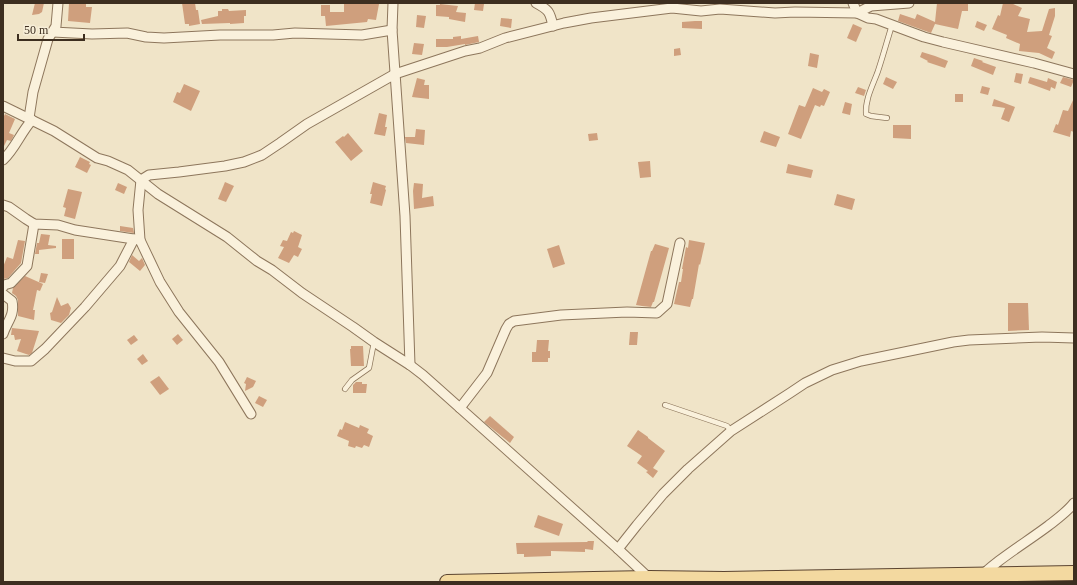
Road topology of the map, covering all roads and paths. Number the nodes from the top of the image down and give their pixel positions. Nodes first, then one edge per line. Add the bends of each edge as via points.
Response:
1 (58, 3) edge
2 (393, 3) edge
3 (536, 3) edge
4 (853, 3) edge
5 (909, 3) edge
6 (671, 6) edge
7 (857, 14) junction
8 (892, 25) junction
9 (553, 26) junction
10 (392, 30) junction
11 (52, 32) junction
12 (395, 74) junction
13 (1074, 74) edge
14 (3, 106) edge
15 (888, 118) dead end
16 (30, 119) junction
17 (3, 160) edge
18 (141, 180) junction
19 (3, 205) edge
20 (34, 224) junction
21 (137, 239) junction
22 (680, 243) dead end
23 (3, 287) edge
24 (3, 294) edge
25 (3, 334) edge
26 (1074, 338) edge
27 (374, 342) junction
28 (3, 358) edge
29 (410, 365) junction
30 (345, 389) dead end
31 (664, 405) dead end
32 (460, 408) junction
33 (251, 414) dead end
34 (731, 431) junction
35 (1074, 503) edge
36 (618, 549) junction
37 (1074, 573) edge
38 (649, 578) junction
39 (978, 578) edge
40 (594, 580) edge
41 (677, 580) edge
42 (447, 582) edge

1 - 11 street via 56,26
2 - 10 street
3 - 9 street via 551,15
4 - 7 street
5 - 7 street via 870,6
6 - 7 street via 701,11 720,9
6 - 9 street
7 - 8 street
8 - 13 street via 943,42
8 - 15 lane via 865,107 866,114
9 - 12 street via 505,38
10 - 11 street via 362,35 295,33 164,38 127,33
10 - 12 street
11 - 16 street via 33,92
12 - 18 street via 307,124 262,155 235,164 149,175
12 - 29 street via 405,216
14 - 16 street
16 - 17 street
16 - 18 street via 97,158 128,170
18 - 21 street
18 - 27 street via 158,194 228,237 257,261
19 - 20 street
20 - 21 street via 58,225
20 - 23 street via 27,266 11,283
21 - 28 street via 120,266 45,349 31,361
21 - 33 street via 179,312 219,362
22 - 32 street via 667,304 656,313 561,315 514,321 506,329 487,373
24 - 25 street via 12,301 13,308
26 - 34 street via 969,340 861,361 832,370 805,383
27 - 29 street
27 - 30 lane via 369,368 352,380
29 - 32 street
31 - 34 lane via 727,426
32 - 36 street
34 - 36 street via 663,494
35 - 39 street via 1069,510
36 - 38 street
37 - 39 main road
38 - 40 main road
38 - 41 main road
39 - 41 main road
40 - 42 main road

